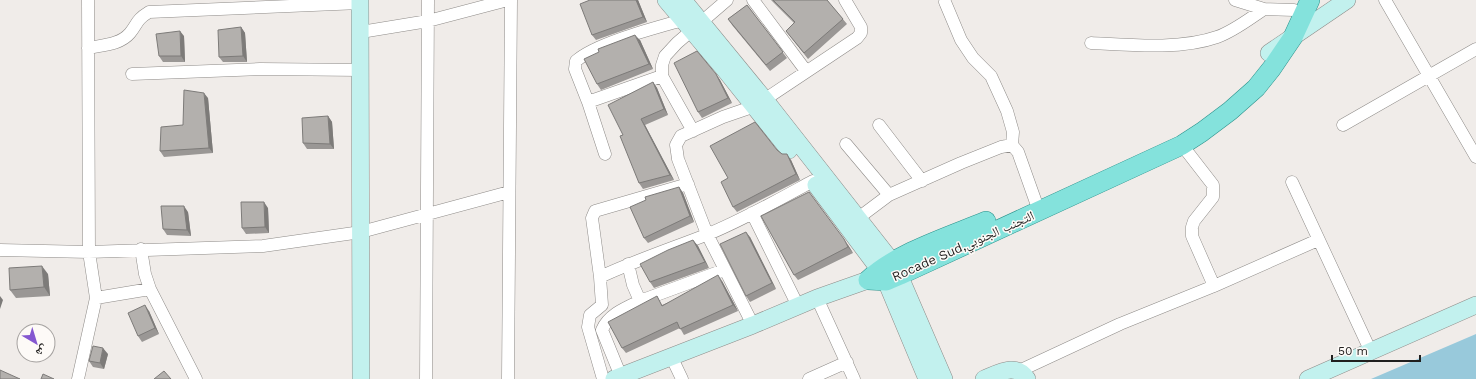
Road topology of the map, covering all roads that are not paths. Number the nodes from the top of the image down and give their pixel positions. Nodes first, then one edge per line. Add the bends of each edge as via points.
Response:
1 (88, 0) edge
2 (428, 0) edge
3 (508, 0) edge
4 (511, 0) edge
5 (666, 0) edge
6 (683, 0) edge
7 (727, 0) edge
8 (753, 0) edge
9 (844, 0) edge
10 (1235, 0) edge
11 (1310, 0) edge
12 (1347, 0) edge
13 (1385, 0) edge
14 (360, 1) edge
15 (945, 2) dead end
16 (181, 5) edge
17 (1296, 5) edge
18 (1264, 9) junction
19 (428, 21) junction
20 (692, 24) junction
21 (361, 32) junction
22 (1293, 37) junction
23 (1092, 43) dead end
24 (88, 48) junction
25 (1476, 49) edge
26 (1269, 53) junction
27 (361, 70) junction
28 (806, 71) junction
29 (132, 74) dead end
30 (662, 76) junction
31 (1429, 77) junction
32 (588, 102) junction
33 (760, 103) junction
34 (879, 125) dead end
35 (1343, 126) dead end
36 (693, 131) junction
37 (846, 144) dead end
38 (1012, 145) junction
39 (1182, 145) junction
40 (605, 154) dead end
41 (1476, 157) edge
42 (813, 181) junction
43 (922, 181) junction
44 (1292, 182) dead end
45 (688, 184) junction
46 (509, 192) junction
47 (889, 195) junction
48 (1037, 206) junction
49 (752, 213) junction
50 (426, 215) junction
51 (857, 219) junction
52 (361, 232) junction
53 (707, 234) junction
54 (1318, 240) junction
55 (141, 249) junction
56 (0, 250) edge
57 (89, 252) junction
58 (628, 264) junction
59 (724, 270) junction
60 (885, 274) junction
61 (600, 276) junction
62 (1214, 286) junction
63 (150, 289) junction
64 (96, 298) junction
65 (817, 298) junction
66 (640, 301) junction
67 (1476, 305) edge
68 (798, 306) junction
69 (753, 325) junction
70 (1371, 352) junction
71 (671, 356) junction
72 (847, 362) junction
73 (1023, 375) edge
74 (619, 378) edge
75 (78, 379) edge
76 (196, 379) edge
77 (361, 379) edge
78 (426, 379) edge
79 (508, 379) edge
80 (603, 379) edge
81 (682, 379) edge
82 (809, 379) edge
83 (854, 379) edge
84 (927, 379) edge
85 (944, 379) edge
86 (984, 379) edge
87 (1308, 379) edge

1 - 24 street
2 - 19 street
3 - 19 street
4 - 46 street
5 - 20 street
6 - 20 street
7 - 20 street
8 - 28 street
9 - 28 street via 862,27 861,34
10 - 18 street
11 - 22 main road, Rocade Sud,التجنب الجنوبي
12 - 22 street
13 - 31 street
14 - 16 street
14 - 21 street
15 - 38 street via 961,40 973,58 991,76 1007,111 1013,132
16 - 24 street via 149,12 139,18 130,34 116,43
17 - 18 street
17 - 26 main road, Rocade Sud,التجنب الجنوبي
18 - 23 street via 1239,27 1216,37 1178,44 1145,46
19 - 21 street
19 - 50 street
20 - 30 street via 665,56
20 - 32 street via 633,35 583,54 576,61 575,68
20 - 33 street
21 - 27 street
22 - 26 street
22 - 39 main road, Rocade Sud,التجنب الجنوبي via 1256,88 1230,111
24 - 57 street
25 - 31 street
26 - 48 main road, Rocade Sud,التجنب الجنوبي via 1230,98 1203,118 1158,145
27 - 29 street via 260,69
27 - 52 street
28 - 33 street
30 - 32 street
30 - 36 street
31 - 35 street
31 - 41 street
32 - 40 street
33 - 36 street
33 - 42 street
33 - 51 street
34 - 43 street
36 - 45 street via 681,136 676,145 678,159
37 - 47 street
38 - 43 street via 1001,147
38 - 48 street via 1018,152
39 - 48 main road, Rocade Sud,التجنب الجنوبي
39 - 62 street via 1213,184 1213,197 1192,227 1192,236
42 - 49 street
42 - 60 street
43 - 47 street
44 - 54 street
45 - 53 street
45 - 61 street via 595,212 592,218
46 - 50 street
46 - 79 street
47 - 51 street
48 - 60 main road, Rocade Sud,التجنب الجنوبي
49 - 53 street
49 - 68 street
50 - 52 street
50 - 78 street
51 - 60 street
52 - 55 street via 263,246
52 - 77 street
53 - 58 street
53 - 59 street
54 - 62 street
54 - 70 street
55 - 57 street
55 - 63 street
56 - 57 street
57 - 64 street
58 - 61 street
58 - 66 street
59 - 66 street
59 - 69 street
60 - 65 street
60 - 84 street
60 - 85 street
61 - 80 street via 602,305 590,315 588,327
62 - 73 street via 1120,324
63 - 64 street
63 - 76 street
64 - 75 street
65 - 68 street
65 - 72 street
66 - 74 street via 606,321 602,330
67 - 70 street
68 - 69 street
69 - 71 street
70 - 87 street
71 - 74 street
71 - 81 street
72 - 82 street
72 - 83 street
73 - 86 street via 1010,369

